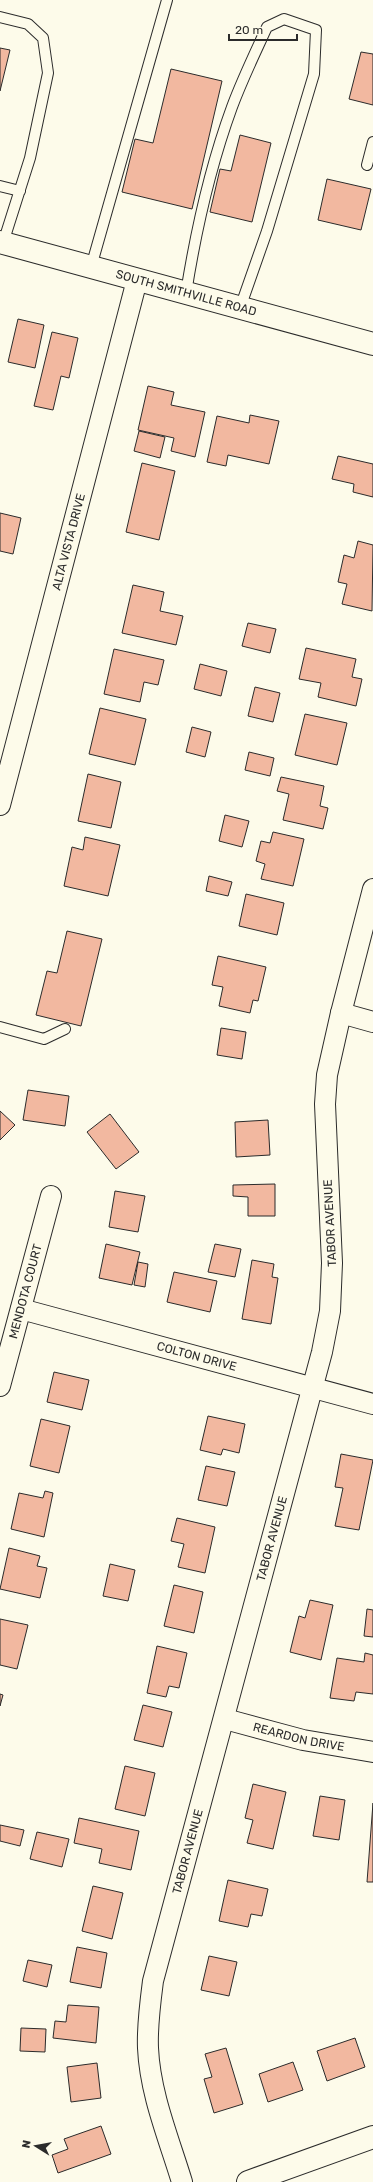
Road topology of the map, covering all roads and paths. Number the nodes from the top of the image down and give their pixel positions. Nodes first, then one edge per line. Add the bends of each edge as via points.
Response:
1 (167, 0) edge
2 (0, 17) edge
3 (373, 142) edge
4 (366, 165) dead end
5 (0, 186) edge
6 (20, 191) junction
7 (2, 243) edge
8 (91, 267) junction
9 (137, 280) junction
10 (186, 293) junction
11 (240, 308) junction
12 (373, 344) edge
13 (0, 805) edge
14 (373, 889) edge
15 (341, 1013) junction
16 (373, 1022) edge
17 (0, 1027) edge
18 (65, 1029) dead end
19 (51, 1196) dead end
20 (21, 1309) junction
21 (0, 1386) edge
22 (312, 1388) junction
23 (373, 1404) edge
24 (225, 1719) junction
25 (373, 1752) edge
26 (373, 2137) edge
27 (182, 2182) edge
28 (248, 2182) edge

1 - 8 lane
2 - 6 lane via 28,24 43,38 48,73 30,158
3 - 4 lane
5 - 6 lane
6 - 7 lane
7 - 8 main road, SOUTH SMITHVILLE ROAD
8 - 9 main road, SOUTH SMITHVILLE ROAD
9 - 10 main road, SOUTH SMITHVILLE ROAD
9 - 13 street, ALTA VISTA DRIVE
10 - 11 main road, SOUTH SMITHVILLE ROAD
10 - 11 lane via 205,199 232,107 268,27 284,19 316,30 314,74 267,230
11 - 12 main road, SOUTH SMITHVILLE ROAD
14 - 15 street, TABOR AVENUE
15 - 16 street
15 - 22 street, TABOR AVENUE via 327,1075 325,1104 332,1263 330,1310
17 - 18 lane via 44,1039
19 - 20 street, MENDOTA COURT
20 - 21 street, MENDOTA COURT
20 - 22 street, COLTON DRIVE
22 - 23 street, COLTON DRIVE
22 - 24 street, TABOR AVENUE
24 - 25 street, REARDON DRIVE via 303,1740
24 - 27 street, TABOR AVENUE via 153,1981 148,2016 148,2050 153,2084
26 - 28 main road

